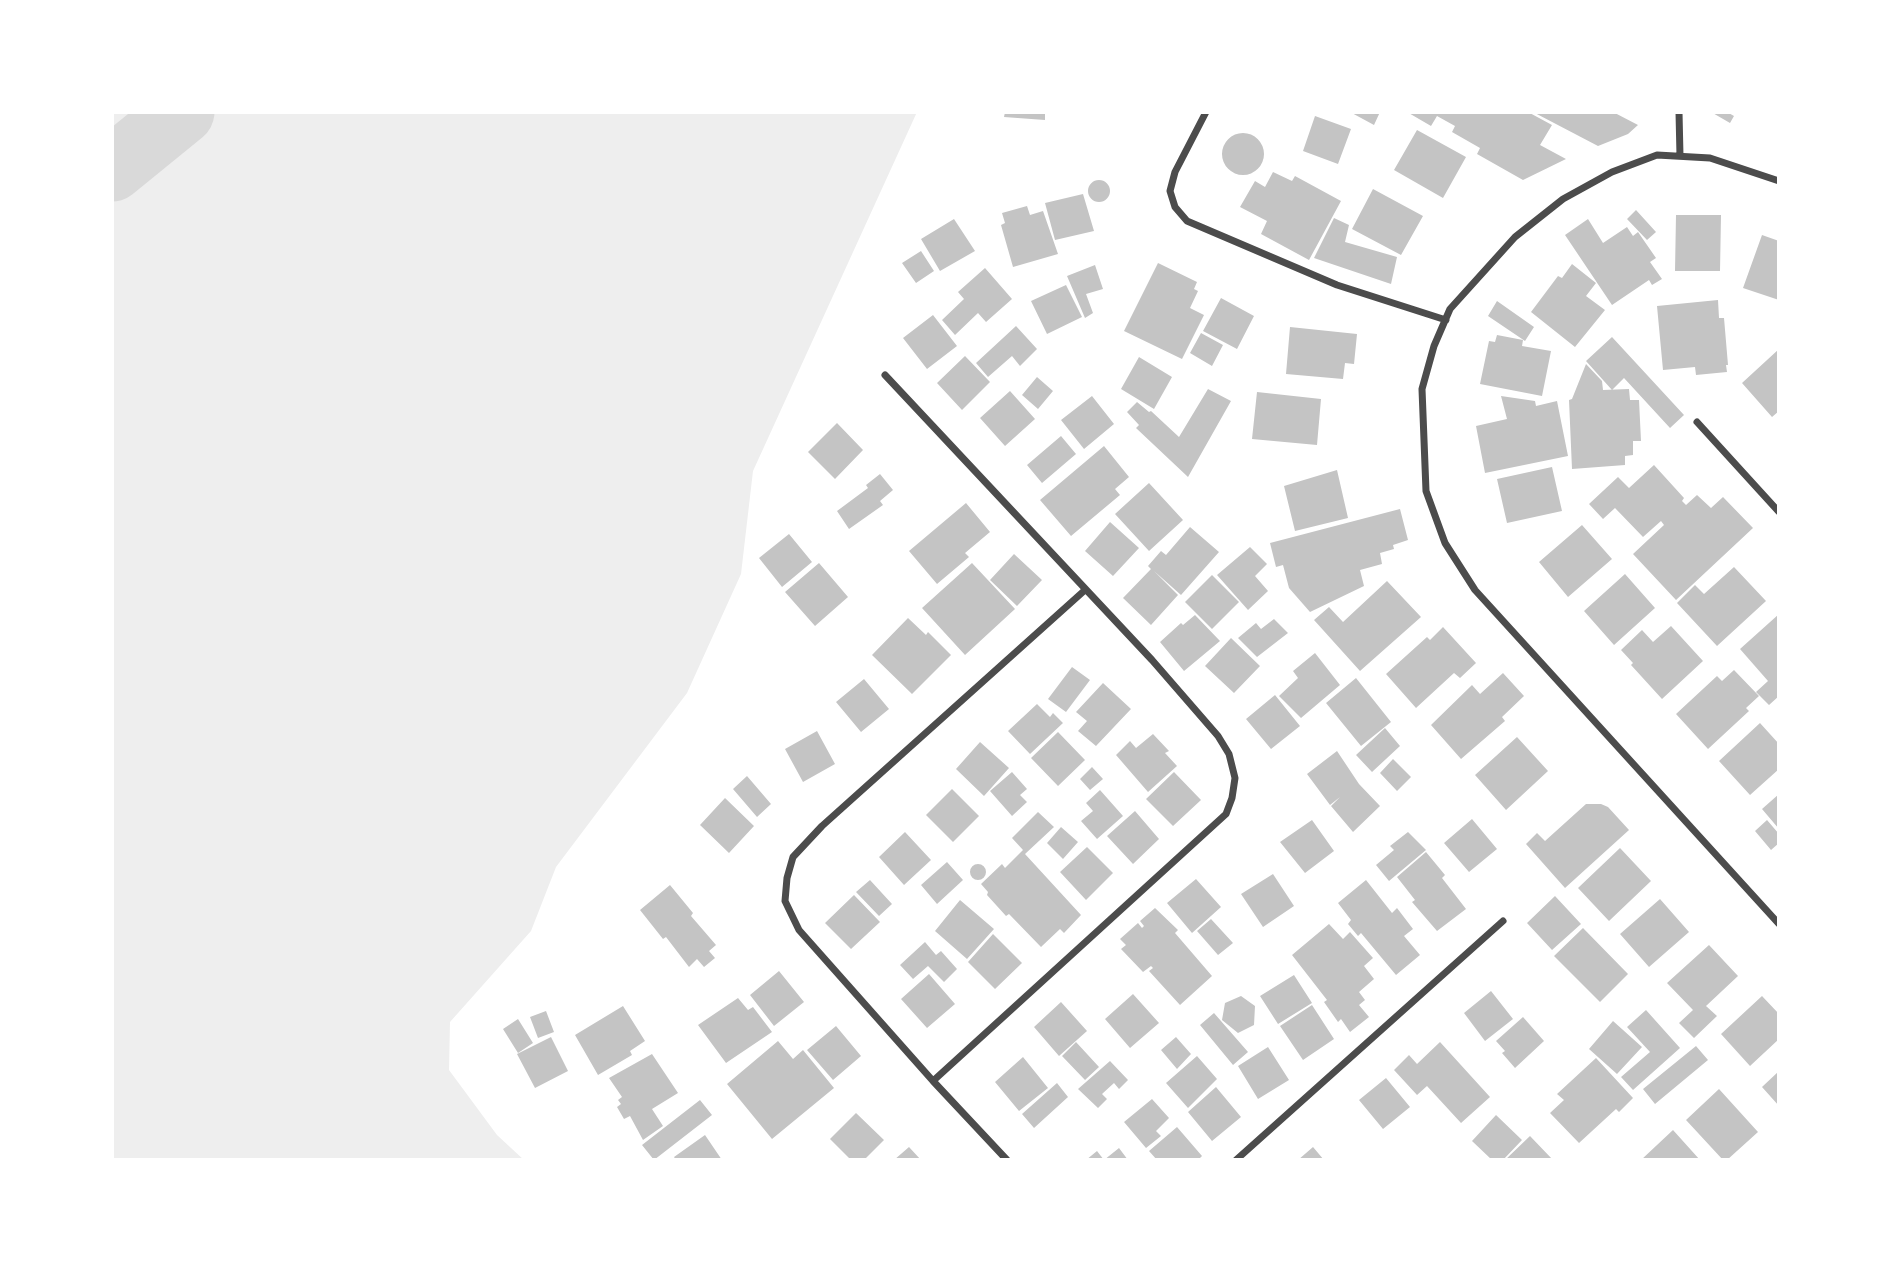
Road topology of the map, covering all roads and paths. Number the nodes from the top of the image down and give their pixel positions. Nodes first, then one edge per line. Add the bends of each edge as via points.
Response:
1 (1206, 112) edge
2 (1679, 112) edge
3 (1680, 156) junction
4 (1779, 181) edge
5 (1446, 320) junction
6 (885, 374) dead end
7 (1697, 422) dead end
8 (1779, 512) edge
9 (1085, 590) junction
10 (1503, 921) dead end
11 (1779, 924) edge
12 (933, 1081) junction
13 (1007, 1160) edge
14 (1236, 1160) edge

1 - 5 street via 1170,191 1175,207 1187,220 1337,285
2 - 3 street
3 - 4 street via 1710,158
3 - 5 street via 1657,155 1612,172 1563,199 1515,237
5 - 11 street via 1422,389 1426,491 1445,543 1475,590
6 - 9 street
7 - 8 street
9 - 12 street via 822,826 793,858 785,901 799,930
9 - 12 street via 1218,736 1229,754 1233,799 1226,814
10 - 14 street
12 - 13 street

